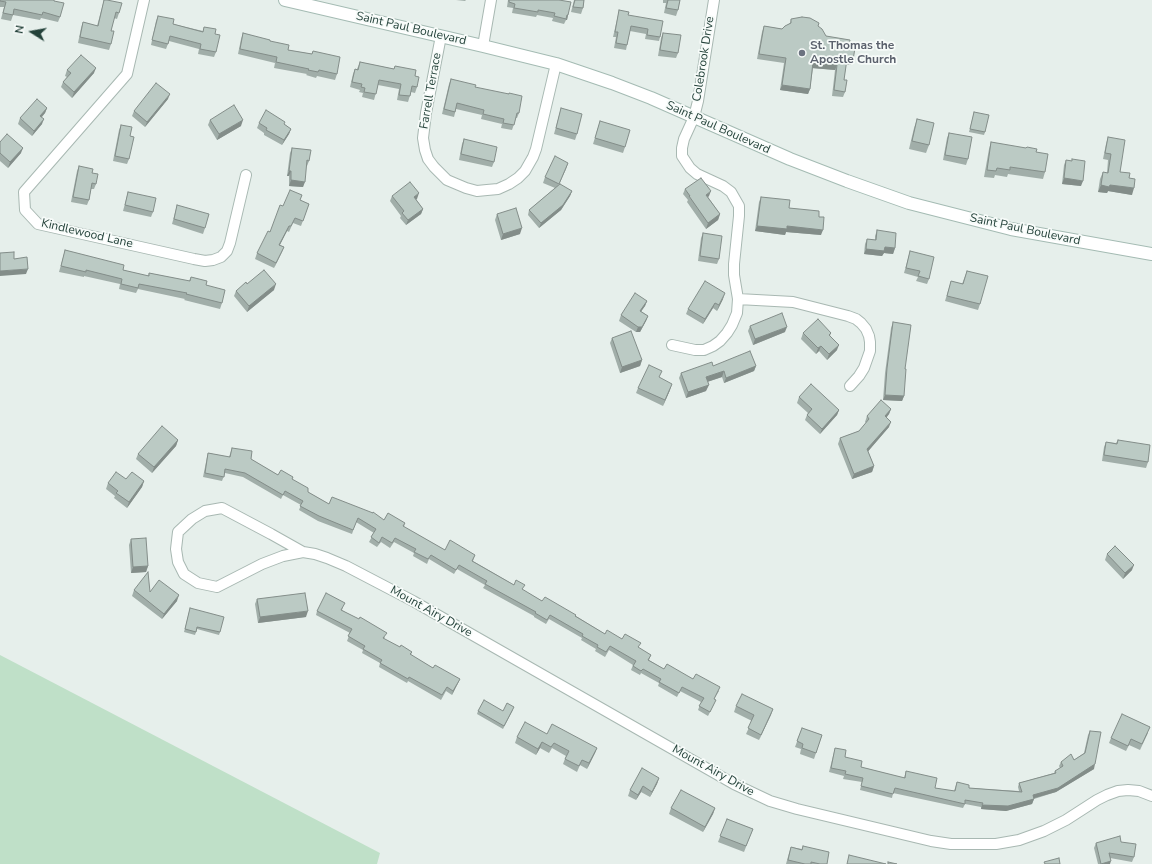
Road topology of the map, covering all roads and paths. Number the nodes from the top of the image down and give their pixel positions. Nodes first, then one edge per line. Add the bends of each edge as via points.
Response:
1 (144, 0) edge
2 (285, 0) edge
3 (491, 0) edge
4 (714, 0) edge
5 (441, 36) junction
6 (483, 46) junction
7 (556, 64) junction
8 (694, 117) junction
9 (246, 175) dead end
10 (1152, 254) edge
11 (738, 299) junction
12 (672, 345) dead end
13 (850, 386) dead end
14 (303, 552) junction
15 (1152, 796) edge

1 - 9 street, Kindlewood Lane via 127,74 24,192 25,210 38,224 194,259 213,260 227,251
2 - 5 street, Saint Paul Boulevard
3 - 6 street
4 - 8 street, Colebrook Drive
5 - 6 street, Saint Paul Boulevard
5 - 7 street, Farrell Terrace via 423,138 428,159 440,175 466,188 498,189 525,171 536,149
6 - 7 street, Saint Paul Boulevard
7 - 8 street, Saint Paul Boulevard via 612,83
8 - 10 street, Saint Paul Boulevard via 790,159 909,202 1011,229
8 - 11 street, Colebrook Drive via 682,148 685,162 698,174 731,192 739,206 734,264
11 - 12 street, Colebrook Drive via 732,325 713,346 695,350
11 - 13 street via 793,302 856,319 866,329 870,351 864,368
14 - 14 street, Mount Airy Drive via 222,508 205,510 192,519 178,532 176,549 178,562 184,574 198,583 217,587 269,561
14 - 15 street, Mount Airy Drive via 346,566 413,601 734,784 770,801 797,809 931,841 951,844 996,844 1019,840 1044,831 1102,797 1118,791 1139,791

